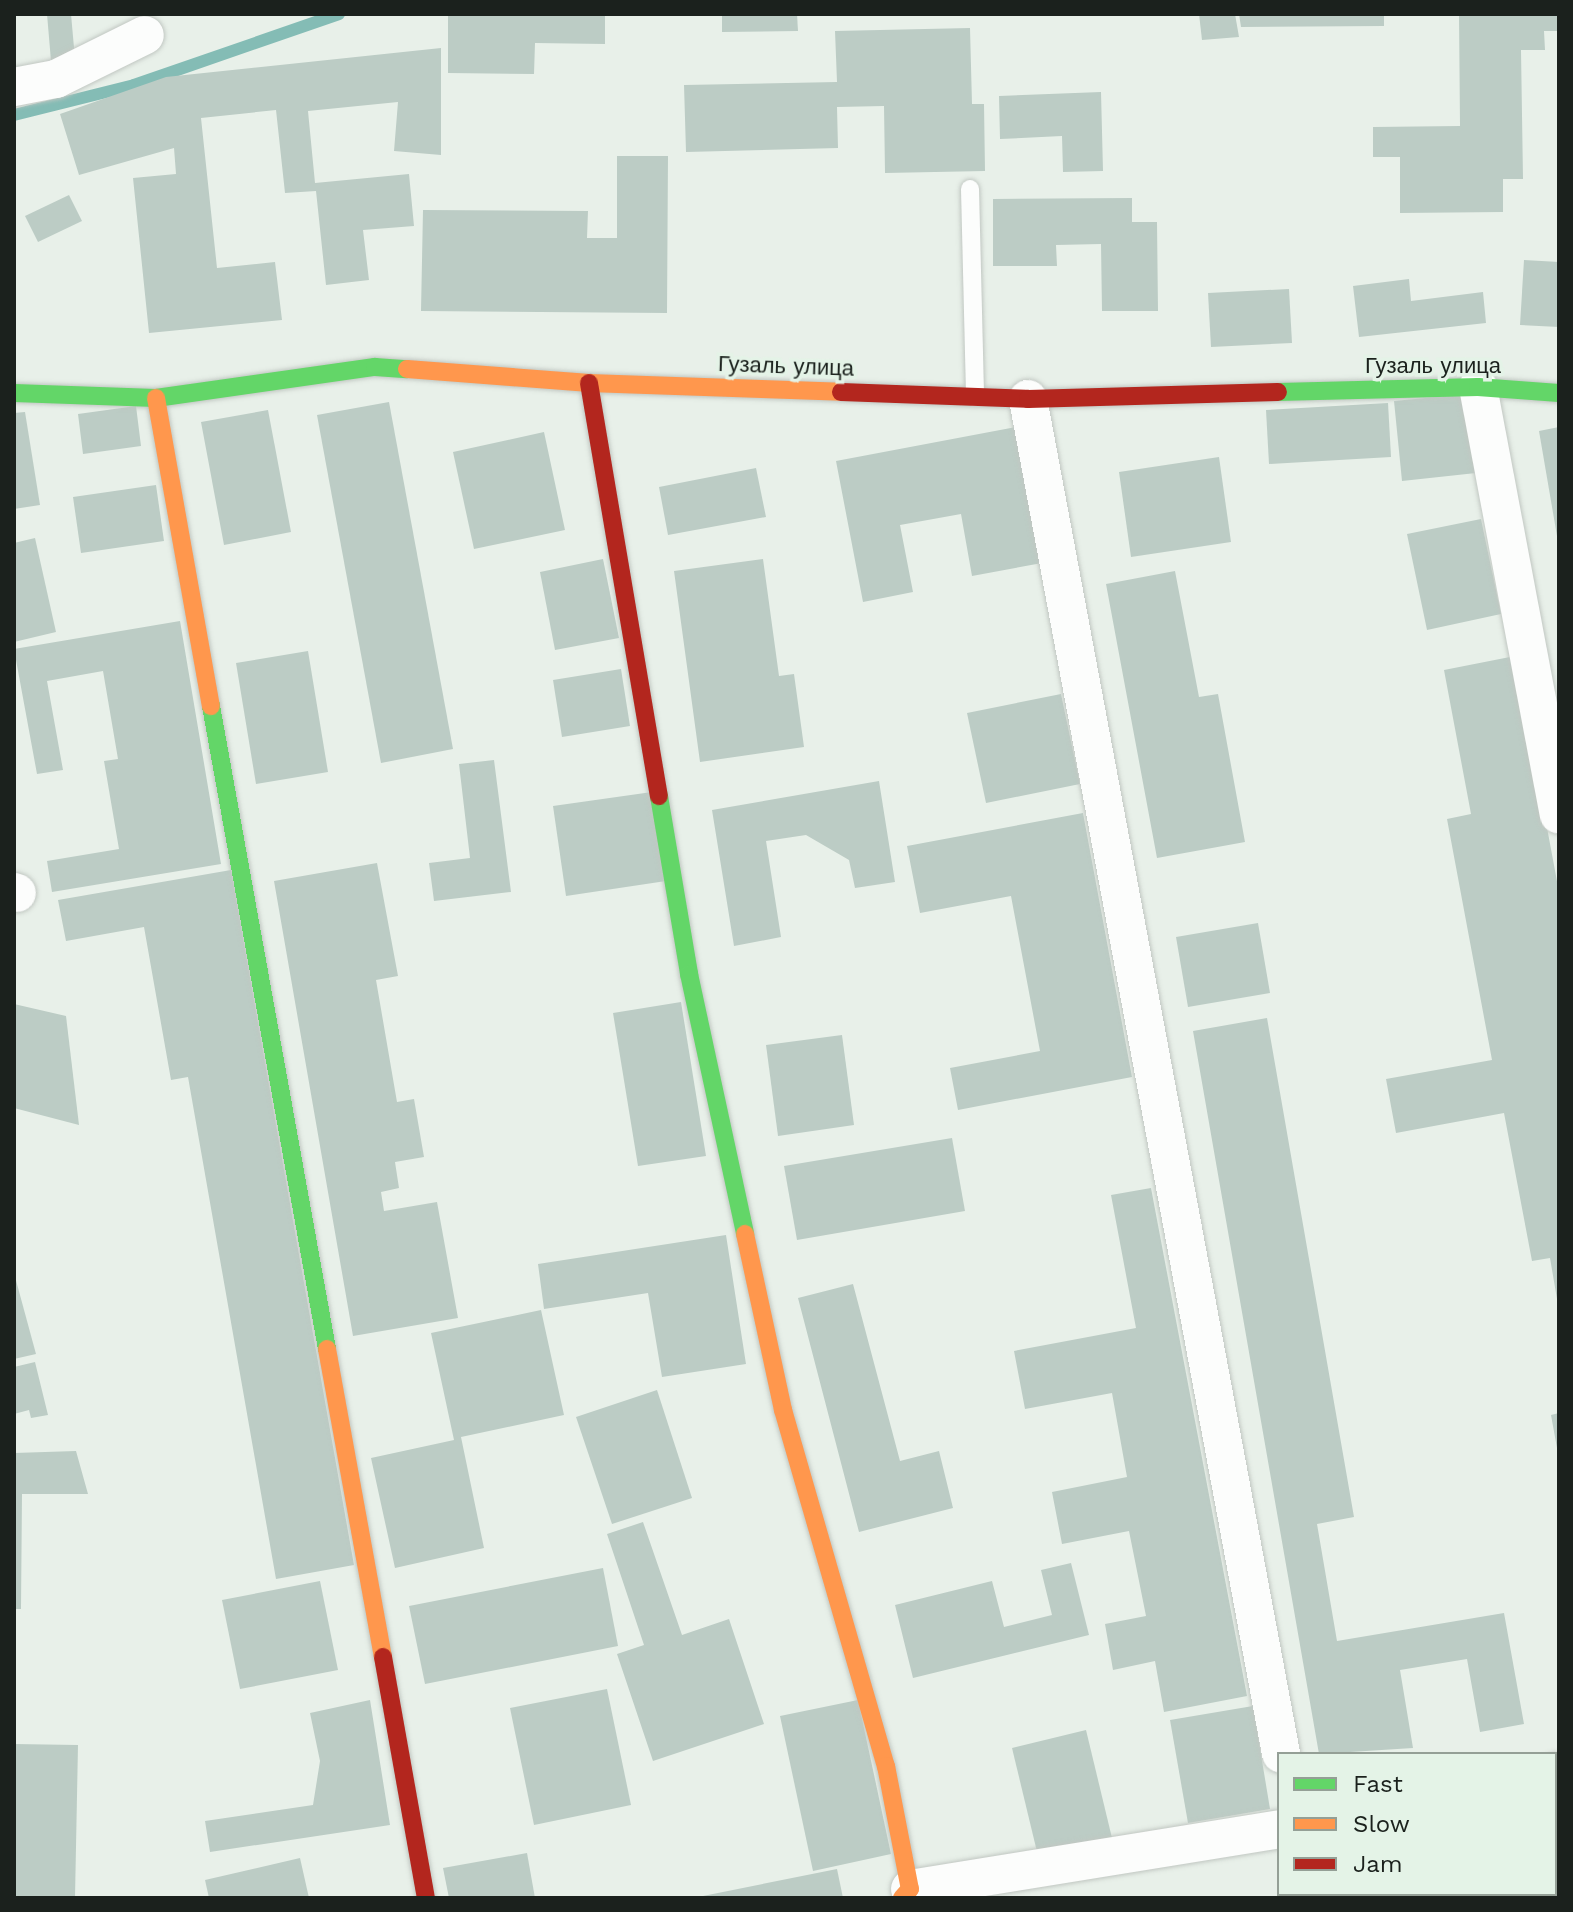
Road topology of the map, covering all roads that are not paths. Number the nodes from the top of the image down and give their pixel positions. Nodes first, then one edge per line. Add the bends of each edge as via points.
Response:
1 (145, 35) dead end
2 (14, 87) edge
3 (970, 189) dead end
4 (589, 383) junction
5 (1478, 387) junction
6 (14, 393) edge
7 (1559, 393) edge
8 (975, 397) junction
9 (156, 398) junction
10 (1028, 399) junction
11 (1559, 814) edge
12 (1281, 1752) edge
13 (1277, 1829) edge
14 (906, 1894) edge
15 (426, 1898) edge

1 - 2 street via 56,79
3 - 8 lane
4 - 8 street, Гузаль улица
4 - 9 street, Гузаль улица via 375,367
4 - 14 street via 693,989 783,1410 886,1766
5 - 7 street, Гузаль улица
5 - 10 street, Гузаль улица
5 - 11 street
6 - 9 street, Гузаль улица
8 - 10 street, Гузаль улица
9 - 15 street
10 - 12 street
13 - 14 street

